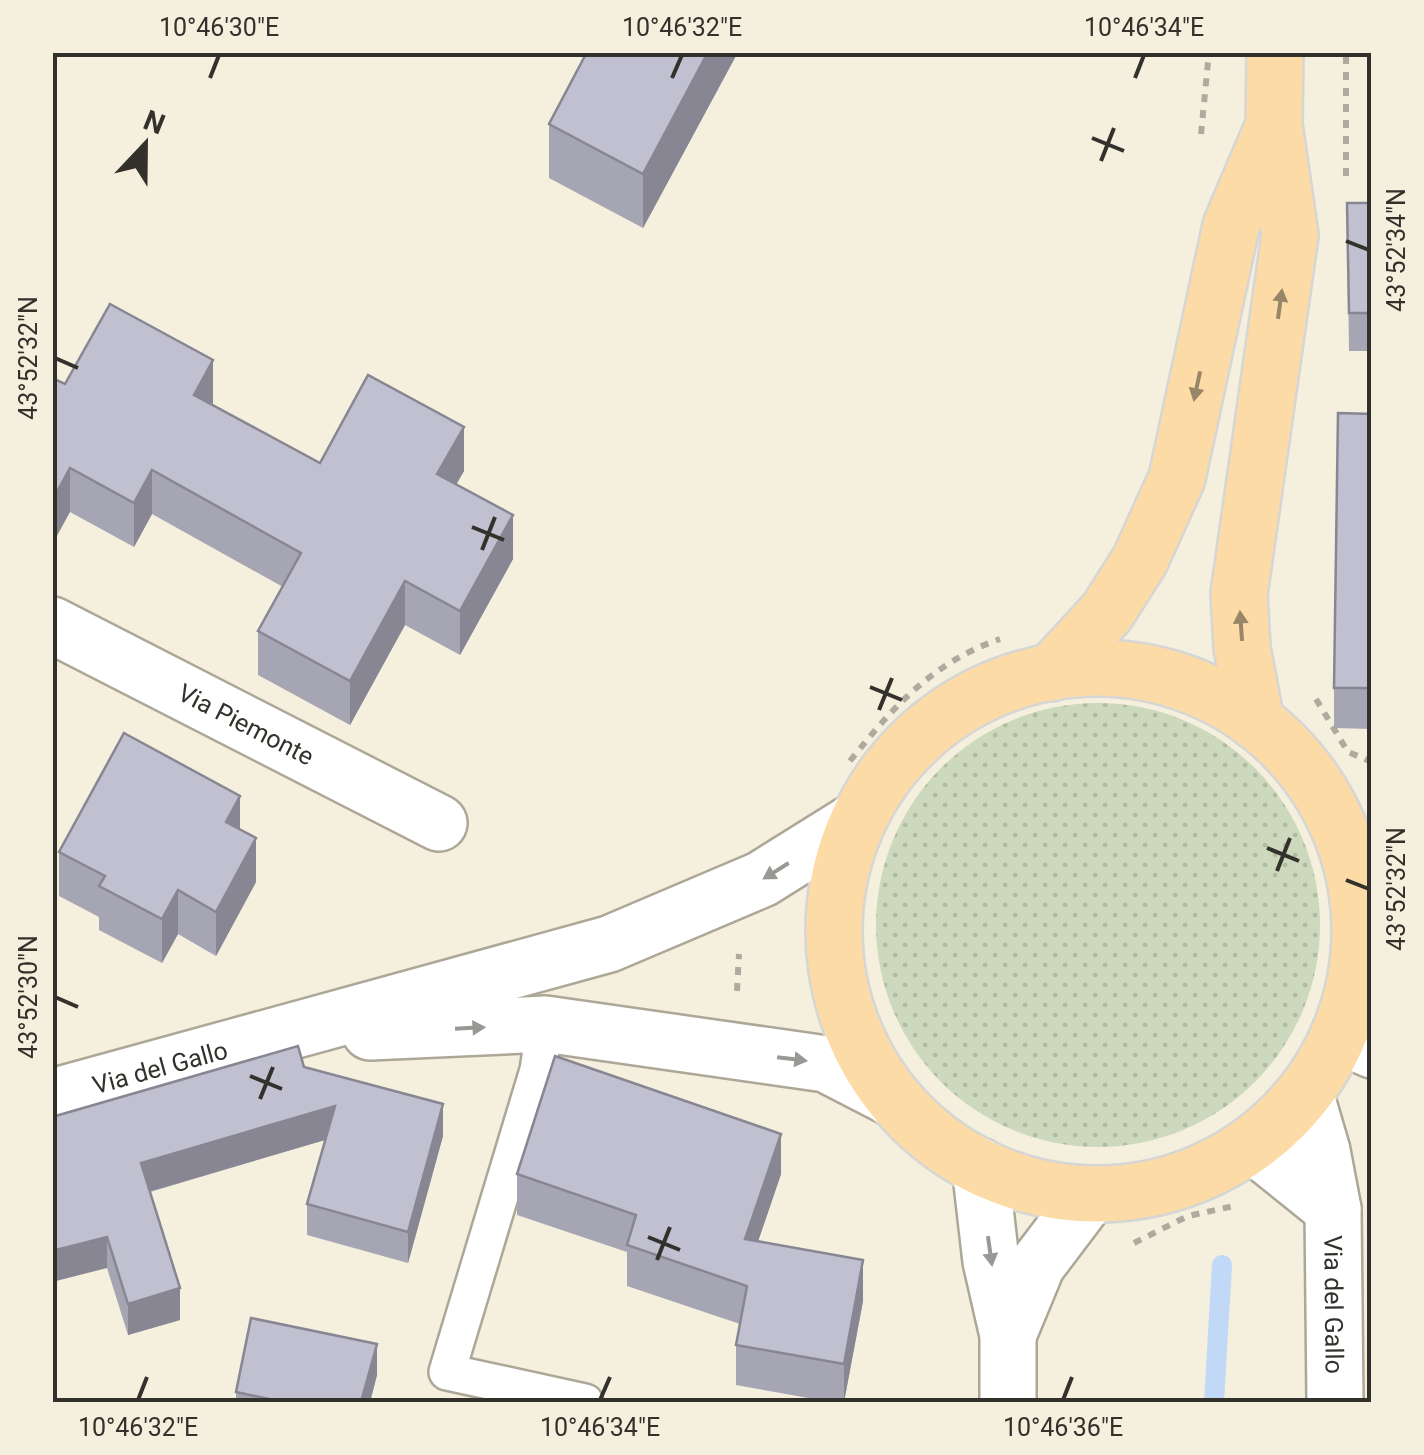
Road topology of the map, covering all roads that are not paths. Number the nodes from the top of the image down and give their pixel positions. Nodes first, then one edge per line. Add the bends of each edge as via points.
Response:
1 (1275, 52) edge
2 (1274, 125) junction
3 (52, 624) edge
4 (1051, 672) junction
5 (1256, 722) junction
6 (1314, 784) junction
7 (1372, 796) edge
8 (858, 819) junction
9 (439, 824) dead end
10 (1364, 971) edge
11 (545, 1024) junction
12 (268, 1037) junction
13 (1356, 1043) edge
14 (1305, 1093) junction
15 (52, 1097) edge
16 (894, 1100) junction
17 (1252, 1144) junction
18 (980, 1166) junction
19 (1090, 1194) junction
20 (1333, 1209) junction
21 (1008, 1335) junction
22 (585, 1402) edge
23 (1008, 1402) edge
24 (1336, 1402) edge

1 - 2 main road
2 -> 4 main road via 1231,226 1177,478 1140,560 1107,612
5 -> 2 main road via 1239,594 1290,235
3 - 9 street, Via Piemonte
4 - 5 main road via 1094,668 1152,675 1220,700
4 - 8 main road via 1002,685 957,708 884,776
5 - 6 main road
6 - 7 main road
6 - 10 main road via 1349,856
8 -> 12 street via 762,880 609,944
8 - 16 main road via 839,882 836,964 846,1013
10 - 13 main road
12 -> 11 street
11 -> 16 street via 826,1064
11 - 22 lane via 538,1070 447,1372
12 - 15 street, Via del Gallo
13 - 14 main road
14 - 17 main road
14 - 20 street, Via del Gallo
16 - 18 main road
17 - 19 main road via 1175,1183
17 - 20 street
18 - 19 main road via 1014,1181
18 -> 21 street
19 - 21 street via 1037,1265
20 - 24 street, Via del Gallo
21 - 23 street

